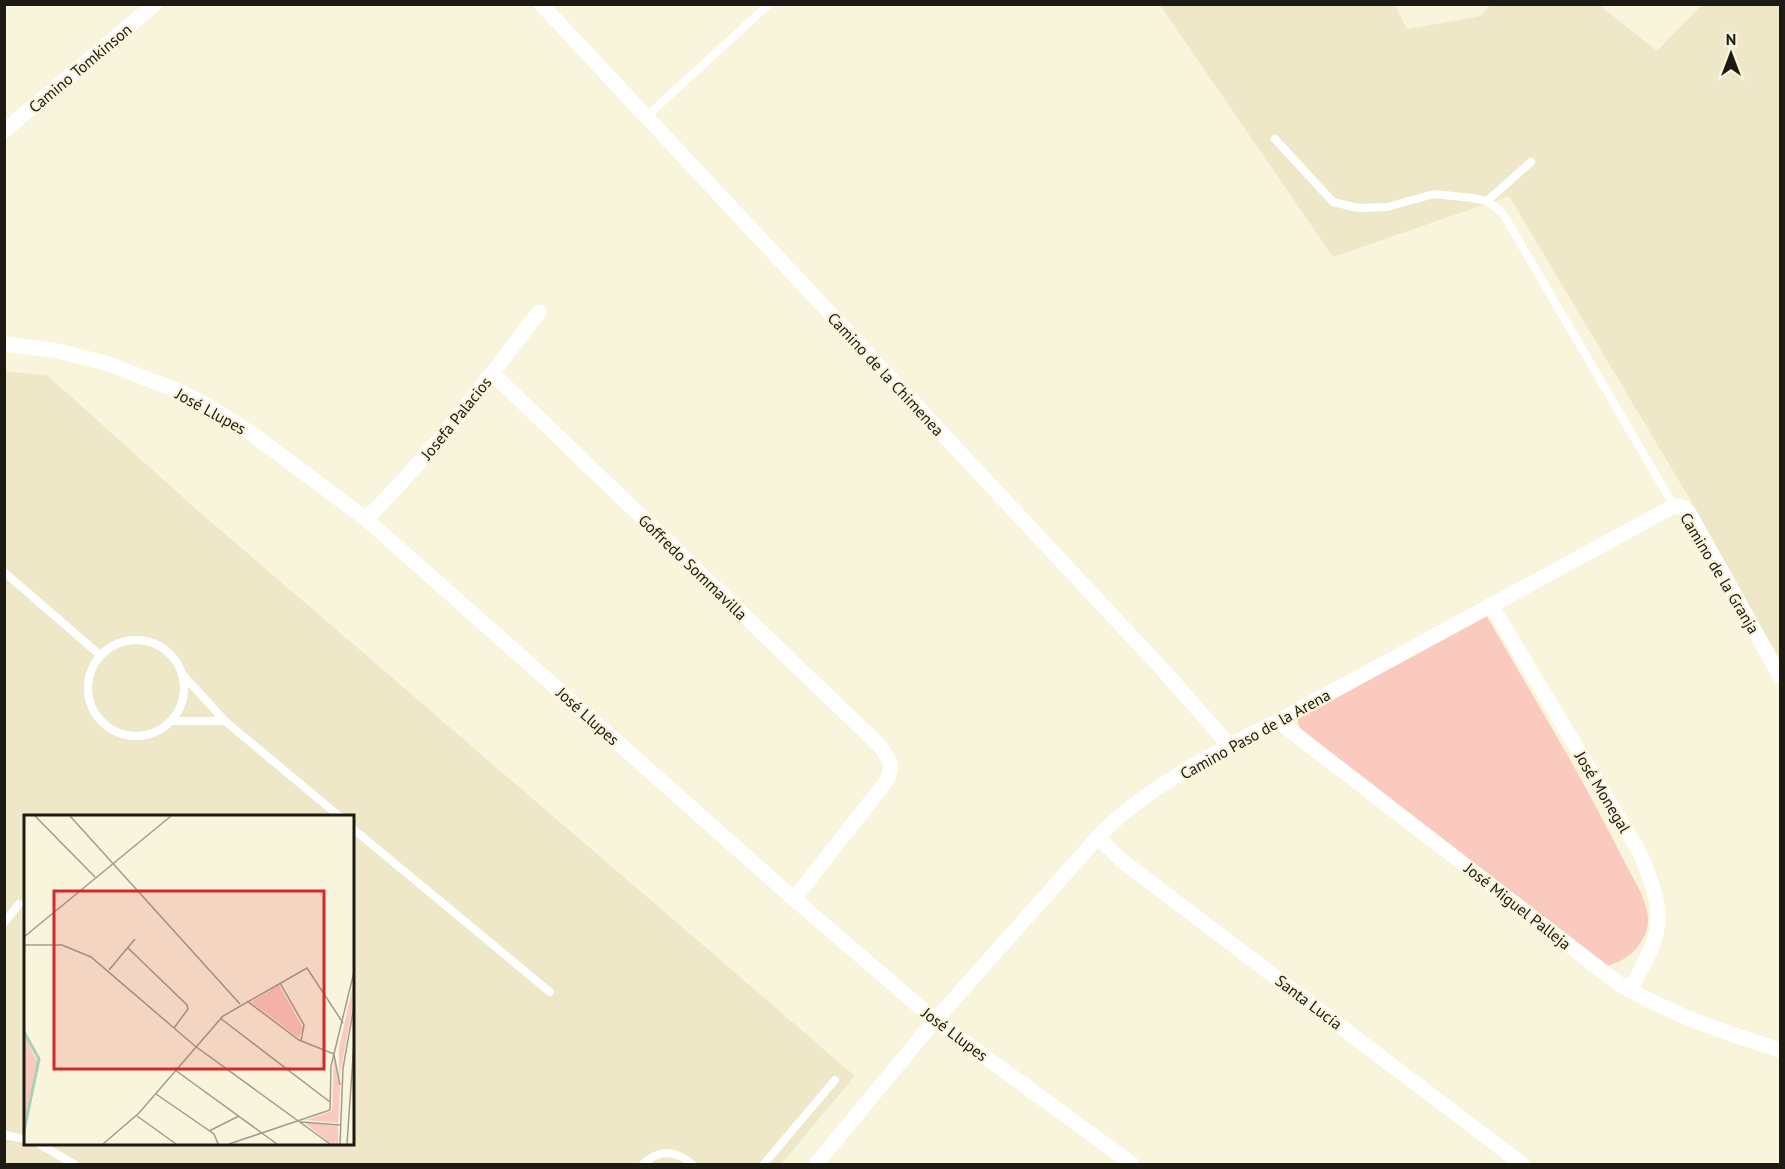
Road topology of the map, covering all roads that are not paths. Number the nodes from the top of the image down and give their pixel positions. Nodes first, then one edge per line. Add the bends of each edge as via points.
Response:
1 (155, 4) edge
2 (541, 4) edge
3 (769, 4) edge
4 (646, 117) junction
5 (4, 131) edge
6 (1275, 139) dead end
7 (1530, 162) dead end
8 (1487, 201) junction
9 (539, 312) dead end
10 (4, 344) edge
11 (492, 374) junction
12 (1674, 506) junction
13 (366, 519) junction
14 (4, 572) edge
15 (1491, 605) junction
16 (100, 655) junction
17 (183, 675) junction
18 (1780, 676) edge
19 (172, 721) junction
20 (225, 721) junction
21 (1278, 722) junction
22 (1229, 745) junction
23 (338, 815) edge
24 (354, 830) edge
25 (1098, 837) junction
26 (794, 899) junction
27 (19, 904) dead end
28 (4, 923) edge
29 (1630, 990) junction
30 (550, 992) dead end
31 (935, 1020) junction
32 (1780, 1050) edge
33 (836, 1080) dead end
34 (4, 1135) edge
35 (24, 1139) edge
36 (42, 1145) edge
37 (74, 1164) edge
38 (643, 1164) edge
39 (692, 1164) edge
40 (764, 1164) edge
41 (816, 1164) edge
42 (1132, 1164) edge
43 (1522, 1164) edge

1 - 5 street, Camino Tomkinson
2 - 4 street, Camino de la Chimenea
3 - 4 lane
4 - 22 street, Camino de la Chimenea
6 - 8 lane via 1333,202 1358,208 1387,207 1434,194
7 - 8 lane
8 - 12 lane via 1502,212
9 - 11 street, Josefa Palacios
10 - 13 street, José Llupes via 106,363 205,404 248,431
11 - 13 street, Josefa Palacios via 396,490
11 - 26 street, Goffredo Sommavilla via 873,739 891,764 888,779
12 - 15 street, Camino Paso de la Arena
12 - 18 street, Camino de la Granja via 1689,513
13 - 26 street, José Llupes
14 - 16 lane
15 - 21 street, Camino Paso de la Arena
15 - 29 street, José Monegal via 1640,853 1651,880 1659,927
16 - 17 lane via 117,643 138,639 158,644 174,657
16 - 19 lane via 88,677 90,702 103,724 125,735 134,735 151,734
17 - 19 lane via 184,699
17 - 20 lane
19 - 20 lane
20 - 23 lane
21 - 22 street, Camino Paso de la Arena
21 - 29 street, José Miguel Palleja
22 - 25 street, Camino Paso de la Arena via 1126,811
24 - 30 lane
25 - 31 street, Camino Paso de la Arena
25 - 43 street, Santa Lucía via 1121,860
26 - 31 street, José Llupes
27 - 28 lane
29 - 32 street, José Miguel Palleja via 1706,1027
31 - 41 street, Camino Paso de la Arena
31 - 42 street, José Llupes
33 - 40 lane
34 - 35 lane
36 - 37 lane
38 - 39 lane via 652,1156 665,1153 682,1156

